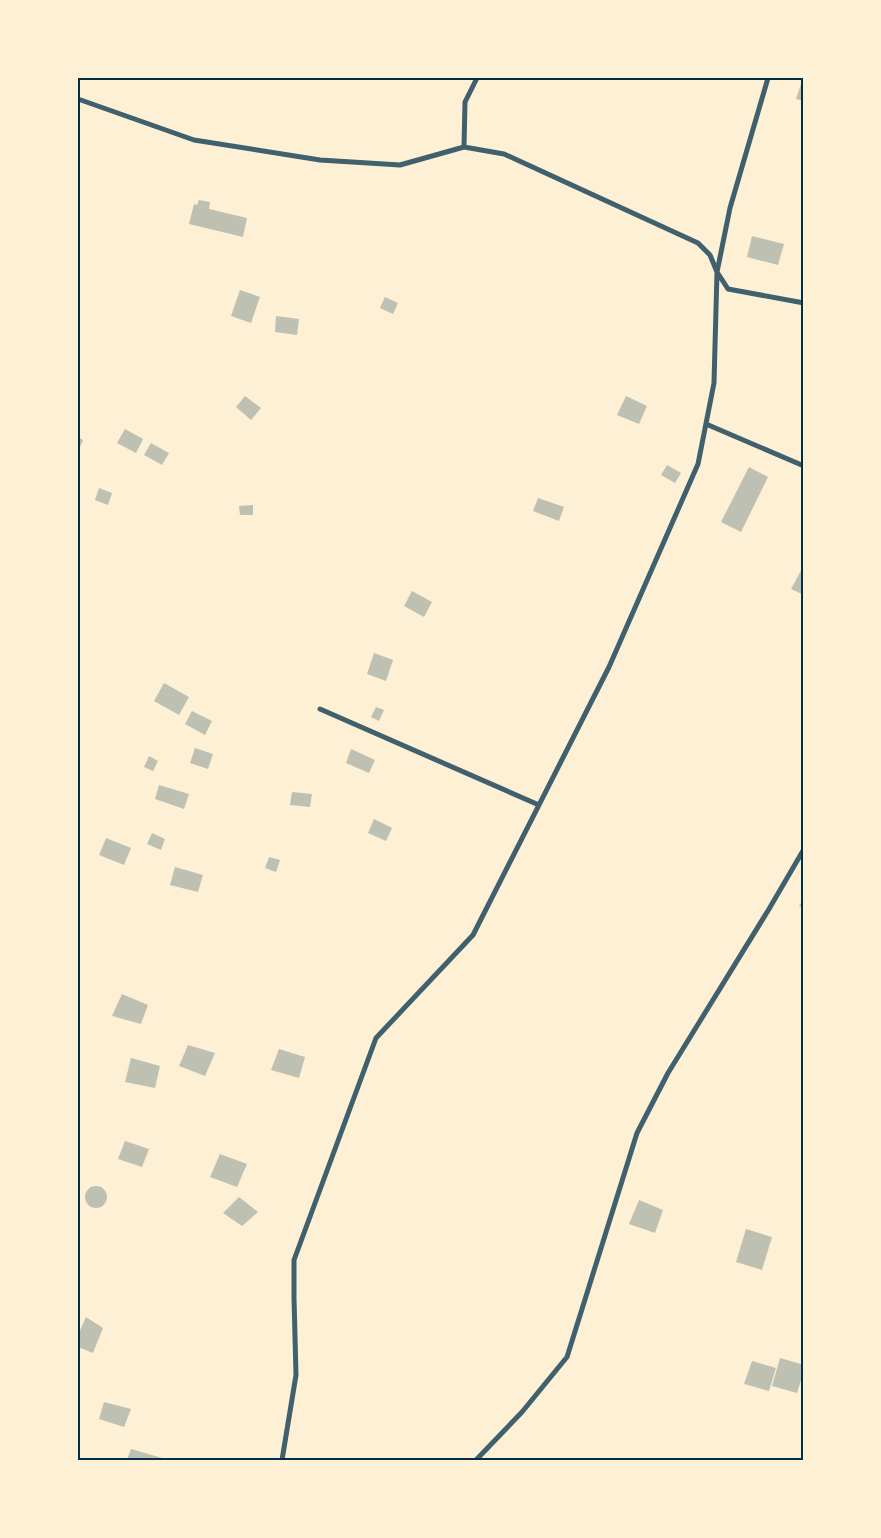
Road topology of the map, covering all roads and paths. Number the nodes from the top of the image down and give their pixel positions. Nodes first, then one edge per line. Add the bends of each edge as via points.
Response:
1 (476, 78) edge
2 (768, 78) edge
3 (78, 100) edge
4 (464, 147) junction
5 (717, 272) junction
6 (804, 303) edge
7 (706, 424) junction
8 (804, 466) edge
9 (320, 709) dead end
10 (539, 805) junction
11 (804, 849) edge
12 (282, 1460) edge
13 (476, 1460) edge

1 - 4 street via 466,102
2 - 5 street via 730,208
3 - 4 street via 194,140 320,160 400,165
4 - 5 street via 504,154 698,243 710,254
5 - 6 street via 728,289
5 - 7 street via 714,382
7 - 8 street
7 - 10 street via 698,464 609,668
9 - 10 street
10 - 12 street via 473,935 376,1038 294,1260 296,1375
11 - 13 street via 770,910 668,1073 636,1133 567,1357 522,1412

